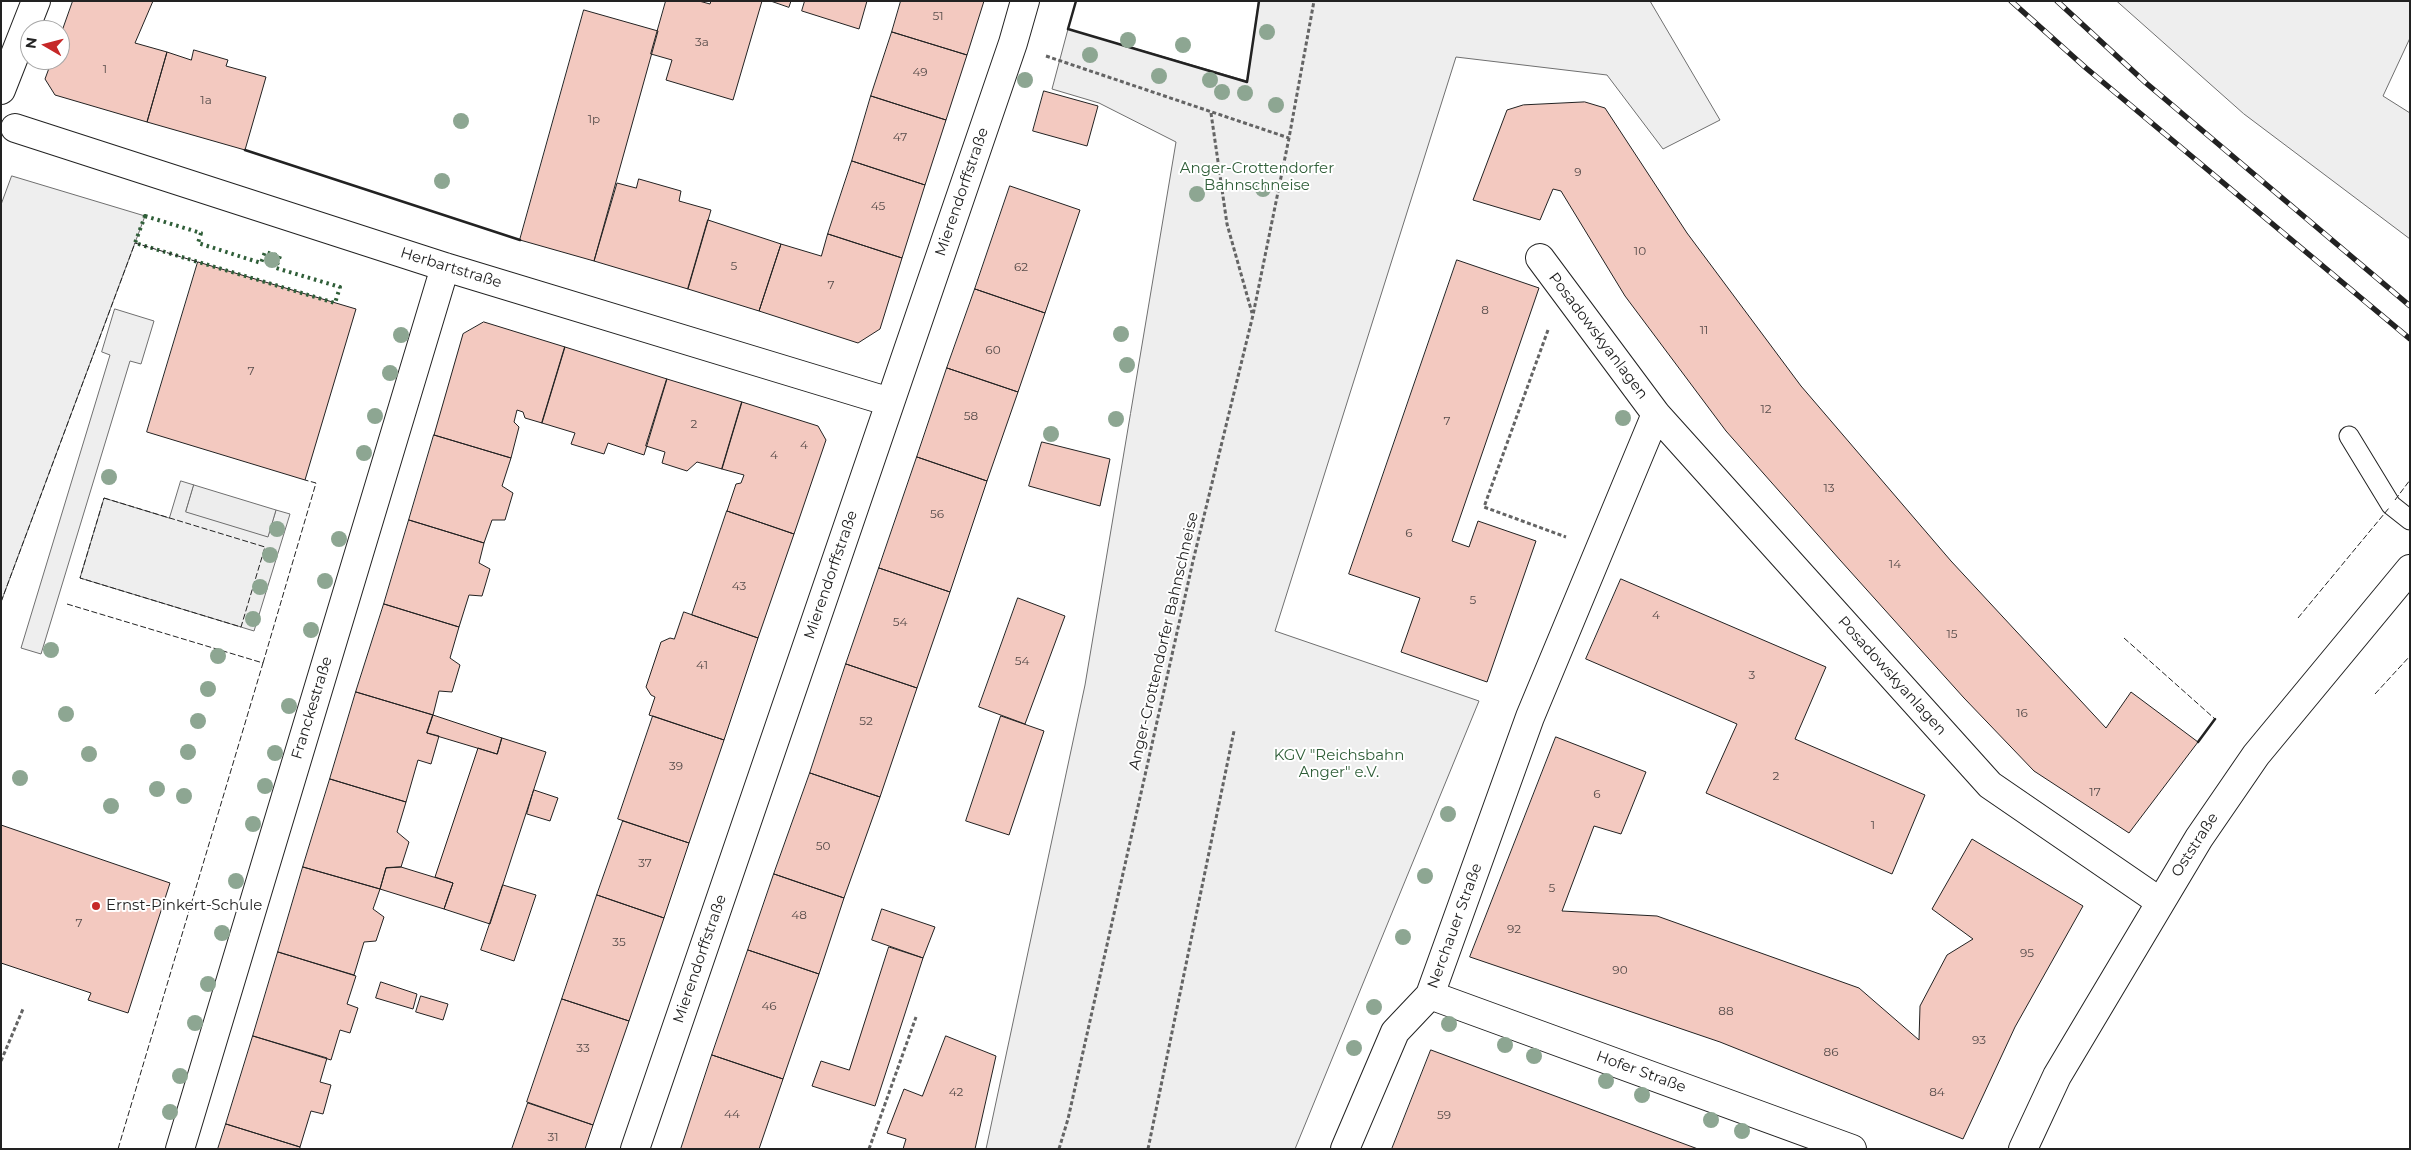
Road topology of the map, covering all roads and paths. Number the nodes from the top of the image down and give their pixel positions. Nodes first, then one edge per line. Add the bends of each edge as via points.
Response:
1 (36, 1) edge
2 (1025, 1) edge
3 (1314, 1) edge
4 (1061, 62) dead end
5 (1, 90) edge
6 (1211, 113) junction
7 (14, 128) dead end
8 (1289, 138) junction
9 (1540, 258) dead end
10 (444, 267) junction
11 (1563, 289) junction
12 (1252, 315) junction
13 (890, 402) junction
14 (1656, 414) junction
15 (2350, 436) dead end
16 (2410, 520) edge
17 (1601, 546) junction
18 (2410, 569) edge
19 (1530, 718) joint
20 (1234, 731) dead end
21 (1517, 752) junction
22 (2159, 901) junction
23 (1430, 995) junction
24 (23, 1009) dead end
25 (916, 1017) dead end
26 (1, 1061) edge
27 (180, 1149) edge
28 (635, 1149) edge
29 (869, 1149) edge
30 (1059, 1149) edge
31 (1148, 1149) edge
32 (1345, 1149) edge
33 (1852, 1149) edge
34 (2023, 1149) edge

1 - 5 street
2 - 13 street, Mierendorffstraße
3 - 8 path, Anger-Crottendorfer Bahnschneise
4 - 6 path
6 - 8 path
6 - 12 path via 1227,224
7 - 10 street, Herbartstraße
8 - 12 path, Anger-Crottendorfer Bahnschneise
9 - 11 street, Posadowskyanlagen
10 - 13 street, Herbartstraße
10 - 27 street, Franckestraße
11 - 14 street, Posadowskyanlagen
11 - 17 path via 1484,507
12 - 30 path, Anger-Crottendorfer Bahnschneise
13 - 28 street, Mierendorffstraße
14 - 17 street, Posadowskyanlagen
14 - 22 street, Posadowskyanlagen via 1990,785
15 - 16 lane via 2392,505
17 - 19 street, Posadowskyanlagen
17 - 21 lane via 1604,554 1525,747
18 - 22 street, Oststraße via 2256,755
19 - 21 street, Nerchauer Straße
20 - 31 path
21 - 23 street, Nerchauer Straße
22 - 34 street, Oststraße via 2057,1076
23 - 32 street, Nerchauer Straße via 1395,1032
23 - 33 street, Hofer Straße
24 - 26 path
25 - 29 path

